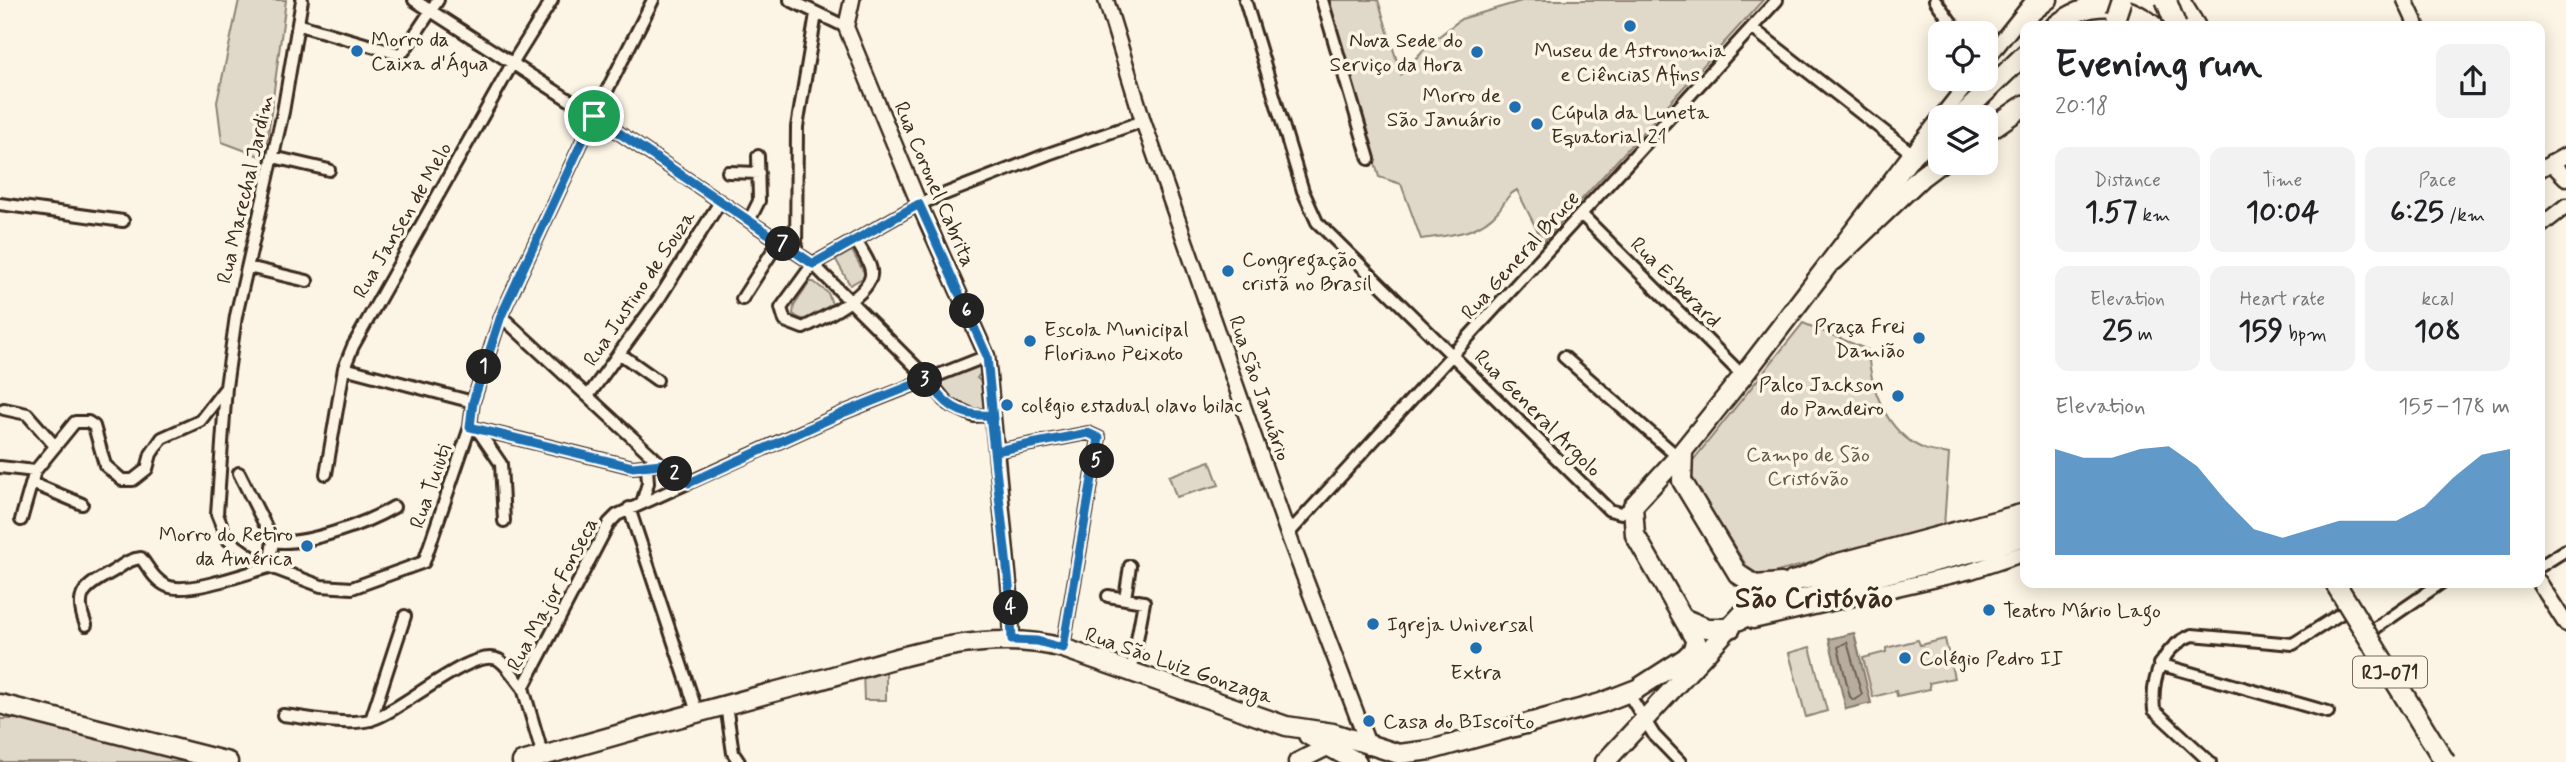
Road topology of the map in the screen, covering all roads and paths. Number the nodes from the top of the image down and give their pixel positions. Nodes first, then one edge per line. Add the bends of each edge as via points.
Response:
1 (302, 0) edge
2 (414, 0) edge
3 (438, 0) edge
4 (552, 0) edge
5 (653, 0) edge
6 (790, 0) edge
7 (852, 0) edge
8 (1106, 0) edge
9 (1245, 0) edge
10 (1322, 0) edge
11 (1777, 0) edge
12 (1935, 0) edge
13 (2034, 0) edge
14 (2050, 0) edge
15 (2121, 0) edge
16 (2168, 0) edge
17 (2179, 0) edge
18 (2185, 0) edge
19 (2405, 0) edge
20 (431, 11) junction
21 (816, 14) junction
22 (1950, 21) edge
23 (2024, 21) edge
24 (2062, 21) edge
25 (2112, 21) edge
26 (2148, 21) edge
27 (2178, 21) edge
28 (2192, 21) edge
29 (2199, 21) edge
30 (2415, 21) edge
31 (2020, 24) edge
32 (300, 25) junction
33 (846, 27) junction
34 (1752, 29) junction
35 (2006, 35) junction
36 (1998, 45) edge
37 (2020, 59) edge
38 (512, 64) junction
39 (1962, 91) edge
40 (1972, 105) edge
41 (2020, 108) edge
42 (594, 116) junction
43 (1143, 121) junction
44 (1998, 124) edge
45 (1928, 143) edge
46 (1913, 154) junction
47 (2566, 155) edge
48 (758, 156) dead end
49 (273, 157) junction
50 (1368, 159) dead end
51 (2545, 167) edge
52 (329, 170) dead end
53 (728, 172) dead end
54 (1928, 172) edge
55 (759, 173) junction
56 (2566, 178) edge
57 (720, 202) junction
58 (0, 204) edge
59 (919, 204) junction
60 (2566, 206) edge
61 (1581, 215) junction
62 (123, 221) dead end
63 (749, 221) junction
64 (2545, 222) edge
65 (856, 240) junction
66 (779, 241) junction
67 (796, 253) junction
68 (1835, 260) junction
69 (813, 264) junction
70 (248, 267) junction
71 (307, 281) dead end
72 (742, 299) dead end
73 (849, 302) junction
74 (501, 316) junction
75 (619, 353) junction
76 (987, 356) junction
77 (1454, 356) junction
78 (1564, 356) dead end
79 (344, 368) junction
80 (1743, 376) junction
81 (928, 379) junction
82 (657, 380) dead end
83 (226, 387) junction
84 (588, 396) junction
85 (473, 402) junction
86 (4, 409) dead end
87 (990, 415) junction
88 (474, 428) junction
89 (55, 446) junction
90 (996, 451) junction
91 (1680, 454) junction
92 (661, 464) junction
93 (0, 467) edge
94 (647, 468) junction
95 (239, 473) dead end
96 (326, 474) dead end
97 (34, 477) junction
98 (689, 483) junction
99 (642, 503) junction
100 (82, 504) dead end
101 (1633, 506) junction
102 (394, 507) dead end
103 (629, 508) junction
104 (2020, 514) edge
105 (21, 520) dead end
106 (504, 521) dead end
107 (2020, 527) edge
108 (1288, 534) junction
109 (2020, 540) edge
110 (273, 541) junction
111 (2566, 550) edge
112 (2020, 555) edge
113 (424, 562) joint
114 (2545, 563) edge
115 (1130, 566) dead end
116 (269, 567) junction
117 (1793, 580) junction
118 (2331, 588) edge
119 (2338, 588) edge
120 (2434, 588) edge
121 (2543, 588) edge
122 (1108, 596) dead end
123 (1125, 598) junction
124 (2345, 611) junction
125 (405, 616) dead end
126 (1684, 618) junction
127 (2566, 624) edge
128 (86, 625) dead end
129 (1731, 628) junction
130 (2361, 637) junction
131 (1012, 640) junction
132 (1063, 648) junction
133 (2159, 664) junction
134 (1130, 672) junction
135 (523, 688) junction
136 (1628, 693) junction
137 (0, 704) edge
138 (726, 705) junction
139 (697, 712) junction
140 (2328, 712) dead end
141 (283, 715) dead end
142 (1644, 719) junction
143 (370, 720) junction
144 (1299, 730) junction
145 (1450, 745) junction
146 (1329, 746) junction
147 (1369, 747) junction
148 (181, 756) edge
149 (1401, 758) edge
150 (530, 760) edge
151 (228, 762) edge
152 (739, 762) edge
153 (1297, 762) edge
154 (1357, 762) edge
155 (1436, 762) edge
156 (1605, 762) edge
157 (1680, 762) edge
158 (2210, 762) edge
159 (2442, 762) edge

1 - 32 street, Rua Marechal Jardim
2 - 20 street
3 - 20 street
4 - 38 street, Rua Jansen de Melo
5 - 42 street, Rua Tuiuti
6 - 21 street
7 - 33 street
8 - 43 street, Rua São Januário
9 - 77 street, Rua General Argolo via 1300,183 1317,222
10 - 50 street
11 - 34 street, Rua General Bruce
12 - 22 street
13 - 35 street
14 - 23 street
15 - 25 highway, bridge
16 - 27 highway, bridge
17 - 28 highway
18 - 29 street
19 - 30 street
20 - 32 street via 399,54
20 - 38 street
21 - 33 street
21 - 67 street via 797,127
24 - 26 main road via 2100,4 2132,9
31 - 35 street
32 - 49 street, Rua Marechal Jardim
33 - 59 street, Rua Coronel Cabrita
34 - 46 street
34 - 61 street, Rua General Bruce
35 - 36 street
37 - 40 main road
38 - 42 street
38 - 79 street, Rua Jansen de Melo via 367,318
39 - 46 street
41 - 44 highway
42 - 57 street
42 - 74 street, Rua Tuiuti
43 - 59 street
43 - 108 street, Rua São Januário
45 - 46 main road
46 - 68 main road
47 - 51 street
48 - 55 street
49 - 52 street
49 - 70 street, Rua Marechal Jardim
51 - 56 street
53 - 55 street
54 - 68 highway
55 - 63 street via 759,201
57 - 63 street
57 - 75 street, Rua Justino de Souza
58 - 62 street
59 - 65 street
59 - 76 street, Rua Coronel Cabrita
60 - 64 street
61 - 77 street, Rua General Bruce
61 - 80 street, Rua Esberard
63 - 66 street
65 - 69 street
65 - 73 street via 872,274
66 - 67 street
66 - 72 street
67 - 69 street
68 - 80 main road
69 - 73 street
69 - 73 street via 781,308 785,321 803,328
70 - 71 street
70 - 83 street, Rua Marechal Jardim
73 - 81 street
74 - 84 street
74 - 85 street, Rua Tuiuti
75 - 82 street
75 - 84 street, Rua Justino de Souza
76 - 81 street, Rua Major Fonseca
76 - 87 street
77 - 101 street, Rua General Argolo via 1609,510 1621,513
77 - 108 street, Rua General Bruce
78 - 91 street
79 - 85 street
79 - 96 street, Rua Jansen de Melo
80 - 91 main road
81 - 87 street via 956,410
81 - 98 street, Rua Major Fonseca
83 - 89 street via 208,415 162,438 147,469 133,480 122,480 105,465 99,435 88,422 75,422
83 - 116 street, Rua Marechal Jardim via 219,525 227,539
84 - 92 street
85 - 88 street, Rua Tuiuti
86 - 89 street via 27,414
87 - 90 street
88 - 94 street
88 - 106 street via 501,464
88 - 113 street, Rua Tuiuti
89 - 97 street
90 - 131 street
90 - 132 street via 1088,433 1099,438
91 - 101 main road
91 - 117 main road via 1682,481 1738,573 1755,585
92 - 94 street
92 - 98 street
93 - 97 street
94 - 99 street
95 - 110 street
97 - 100 street
97 - 105 street
98 - 99 street, Rua Major Fonseca
99 - 103 street, Rua Major Fonseca
101 - 126 main road via 1635,535
102 - 110 street via 376,518 300,542
103 - 135 street, Rua Major Fonseca via 609,523
103 - 139 street
104 - 117 main road via 1830,565
107 - 117 highway via 1859,569
108 - 147 street, Rua São Januário
109 - 129 street via 1771,605
110 - 116 street
111 - 114 street
112 - 129 street via 1971,571
113 - 116 street, Rua Marechal Jardim via 337,590
115 - 123 street
116 - 128 street via 184,588 168,587 136,558 88,585 80,611
117 - 129 main road via 1755,600
118 - 124 street
119 - 159 highway, RJ-071, bridge
120 - 130 street
121 - 127 street
122 - 123 street
123 - 134 street via 1144,603
124 - 130 street
124 - 133 street via 2293,644 2192,635
125 - 143 street
126 - 129 main road via 1707,628
126 - 136 main road, Rua São Luiz Gonzaga via 1695,638 1692,652
129 - 142 main road
130 - 159 street
131 - 132 main road, Rua São Luiz Gonzaga
131 - 138 main road, Rua São Luiz Gonzaga via 980,640 936,650
132 - 134 main road, Rua São Luiz Gonzaga
133 - 140 street
133 - 158 street via 2154,710
134 - 144 main road, Rua São Luiz Gonzaga
135 - 143 street via 502,662 489,657 468,662 401,706
135 - 150 street, Rua Major Fonseca
136 - 142 street
136 - 145 main road, Rua São Luiz Gonzaga
137 - 148 main road
138 - 139 main road, Rua São Luiz Gonzaga
138 - 152 street via 733,753
139 - 150 main road, Rua São Luiz Gonzaga
141 - 143 street
142 - 156 main road
142 - 157 street
144 - 146 main road
144 - 147 main road, Rua São Luiz Gonzaga via 1333,733
145 - 149 main road, Rua São Luiz Gonzaga
145 - 155 main road
146 - 147 main road
146 - 153 main road
146 - 154 main road
147 - 149 main road, Rua São Luiz Gonzaga
148 - 151 main road

